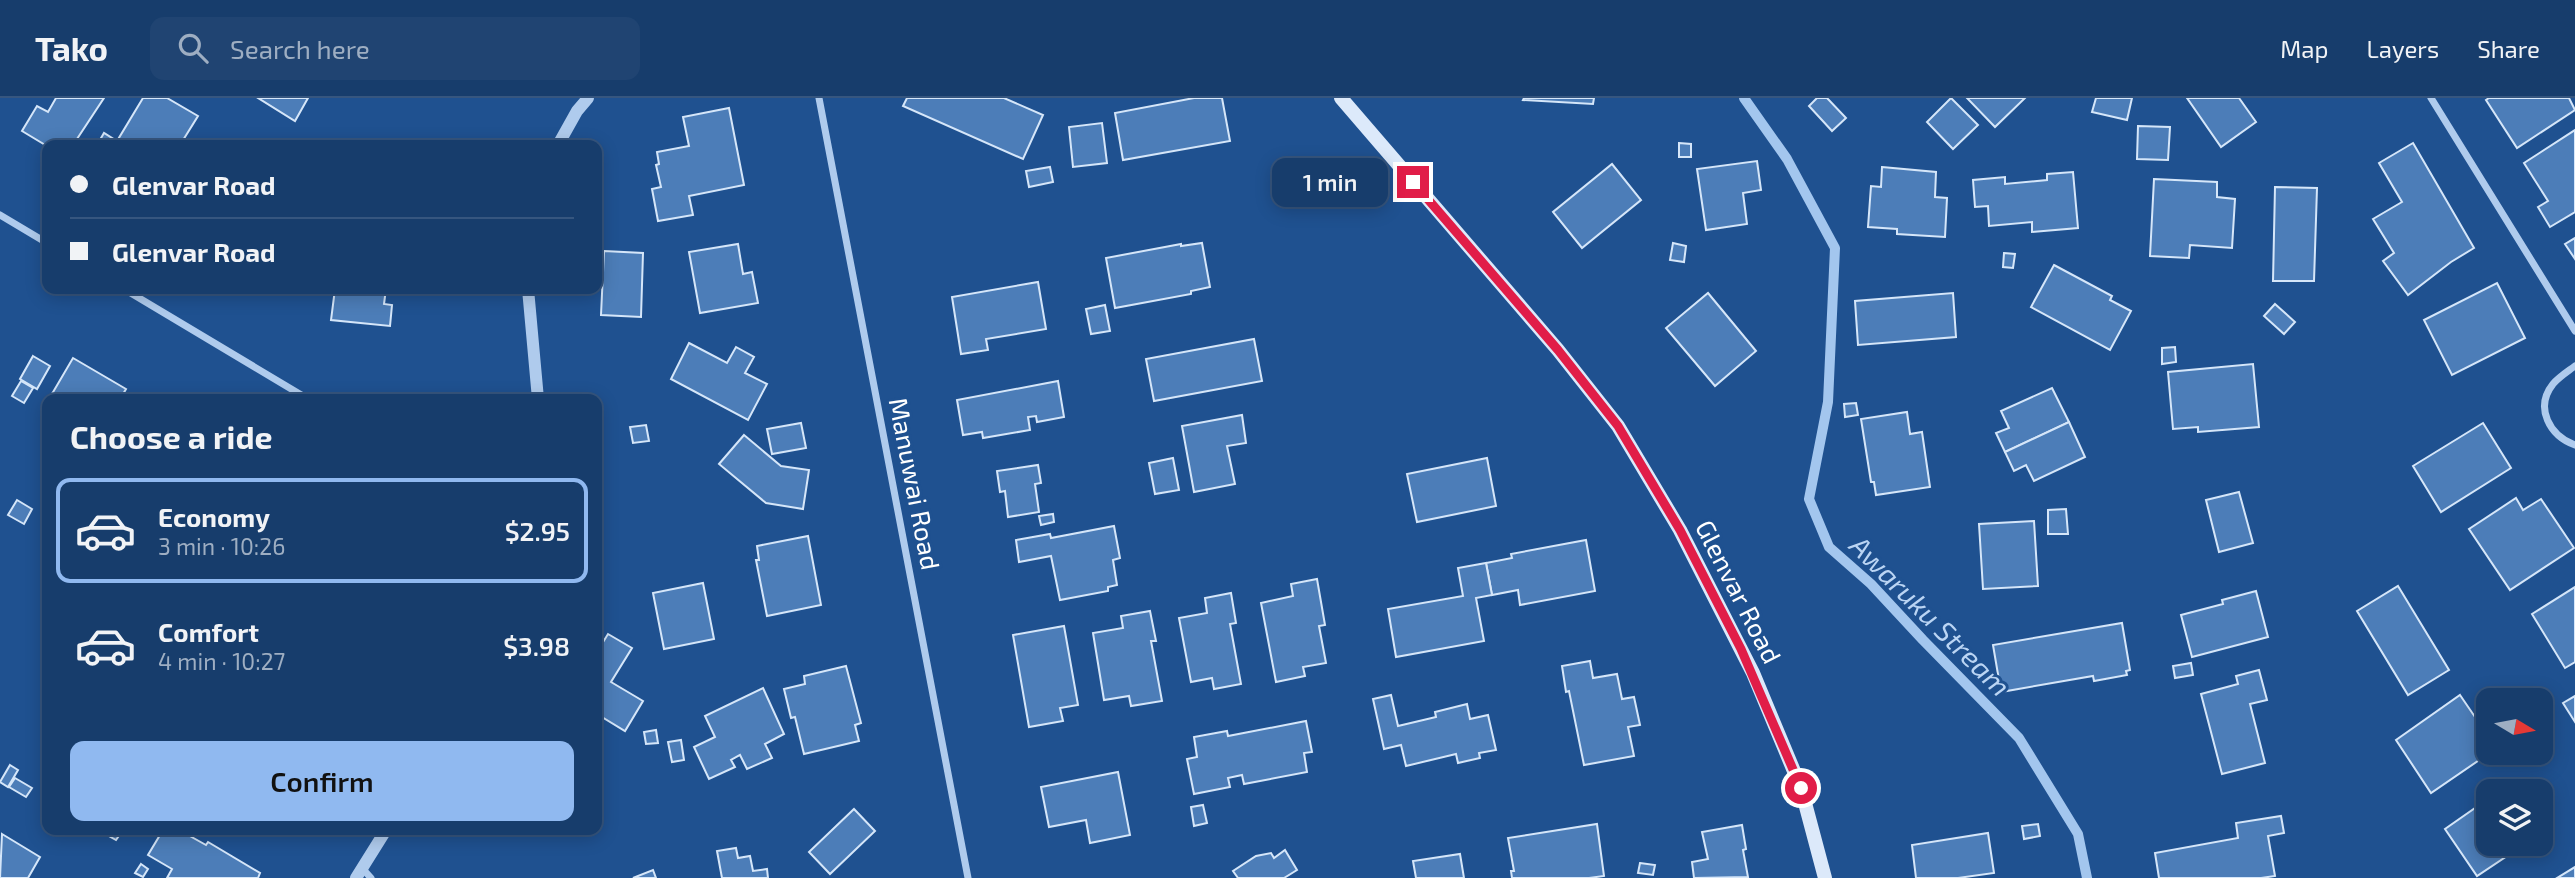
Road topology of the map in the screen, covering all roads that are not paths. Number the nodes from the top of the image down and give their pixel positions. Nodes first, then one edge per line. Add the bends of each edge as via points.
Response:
1 (588, 98) edge
2 (819, 98) edge
3 (1341, 98) edge
4 (2431, 98) edge
5 (561, 140) edge
6 (0, 215) edge
7 (42, 240) edge
8 (132, 294) edge
9 (528, 294) edge
10 (2575, 331) edge
11 (2575, 366) edge
12 (300, 394) edge
13 (538, 394) edge
14 (2575, 445) edge
15 (383, 835) edge
16 (363, 875) edge
17 (968, 878) edge
18 (1825, 878) edge

1 - 5 street
2 - 17 street, Manuwai Road
3 - 18 main road, Glenvar Road via 1618,426 1680,530 1753,673 1801,788
4 - 10 street
6 - 7 street
8 - 12 street
9 - 13 street
11 - 14 street via 2552,385 2544,408 2553,431
15 - 16 street

